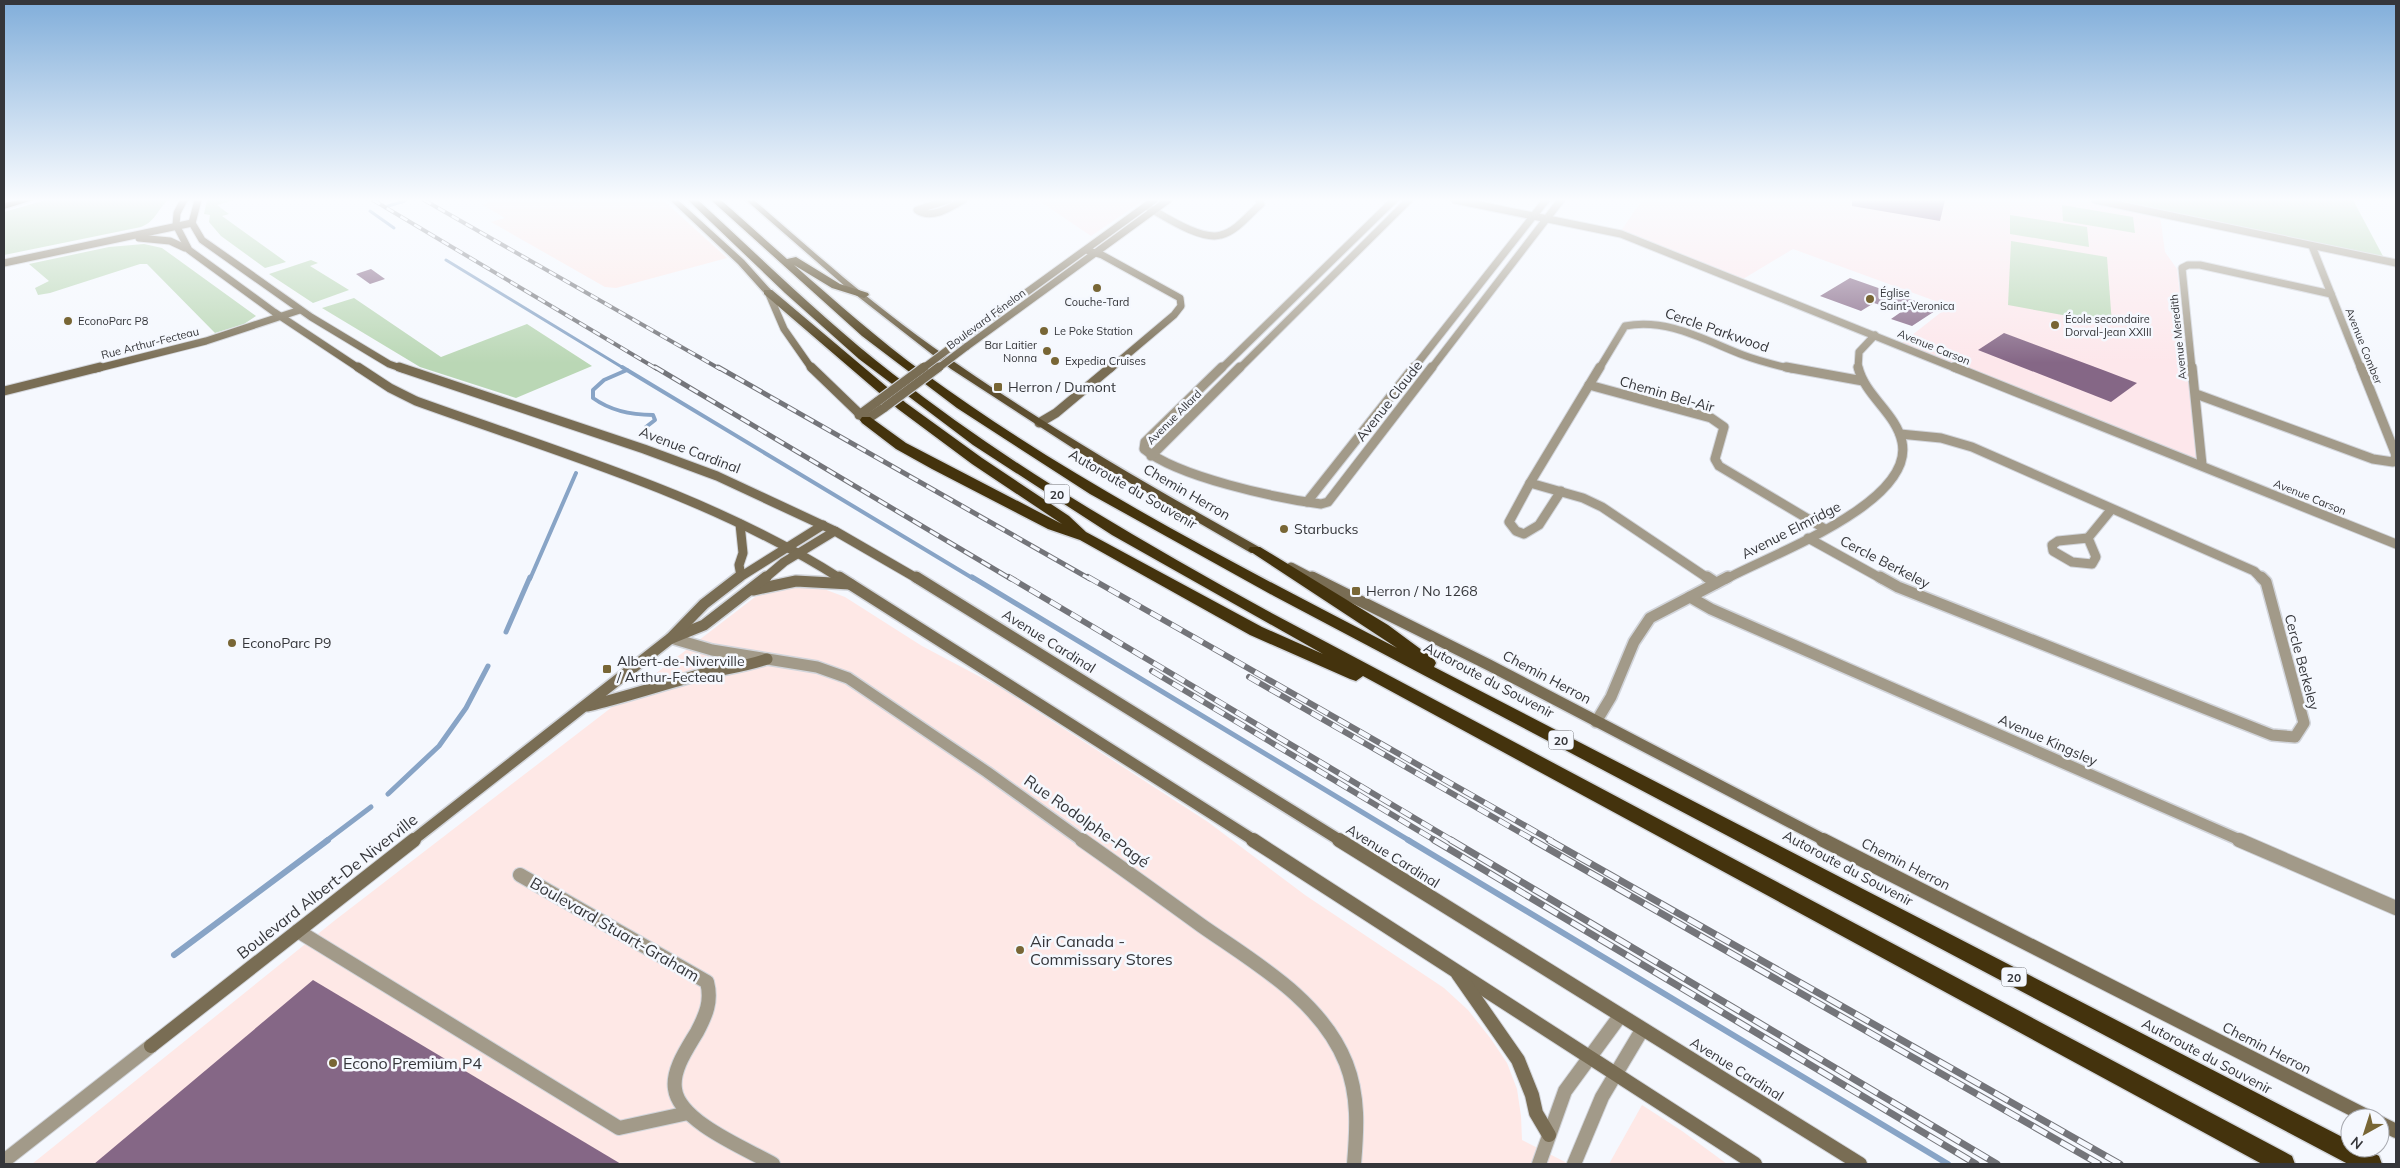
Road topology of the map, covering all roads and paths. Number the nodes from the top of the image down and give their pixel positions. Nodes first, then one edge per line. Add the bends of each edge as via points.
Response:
1 (22, 255) edge
2 (43, 255) edge
3 (195, 255) edge
4 (222, 255) edge
5 (733, 255) edge
6 (753, 255) edge
7 (777, 255) edge
8 (783, 255) edge
9 (815, 255) edge
10 (1080, 255) edge
11 (1095, 255) edge
12 (1100, 255) edge
13 (1338, 255) edge
14 (1354, 255) edge
15 (1503, 255) edge
16 (1520, 255) edge
17 (1673, 255) edge
18 (2315, 255) edge
19 (2354, 255) edge
20 (4, 258) edge
21 (1332, 260) junction
22 (4, 263) edge
23 (1346, 263) junction
24 (2396, 263) edge
25 (768, 292) junction
26 (2331, 294) junction
27 (864, 296) junction
28 (1470, 296) junction
29 (1485, 299) junction
30 (300, 310) junction
31 (280, 316) junction
32 (1875, 335) junction
33 (1251, 339) junction
34 (1265, 343) junction
35 (1863, 380) junction
36 (1589, 386) junction
37 (4, 391) edge
38 (2196, 394) junction
39 (881, 404) junction
40 (862, 418) junction
41 (1039, 423) junction
42 (1900, 434) junction
43 (1151, 456) junction
44 (2396, 456) edge
45 (2202, 465) junction
46 (1530, 483) junction
47 (1561, 491) junction
48 (1307, 502) junction
49 (2111, 510) junction
50 (740, 524) junction
51 (829, 528) junction
52 (1825, 529) junction
53 (1085, 537) junction
54 (1808, 538) junction
55 (2088, 538) dead end
56 (2396, 544) edge
57 (787, 546) junction
58 (1255, 550) junction
59 (799, 552) junction
60 (741, 576) junction
61 (1716, 583) junction
62 (851, 584) junction
63 (751, 590) junction
64 (1690, 597) junction
65 (671, 638) junction
66 (767, 659) junction
67 (1466, 690) junction
68 (585, 707) junction
69 (1596, 722) junction
70 (1466, 724) junction
71 (520, 875) dead end
72 (2396, 908) edge
73 (298, 931) junction
74 (1454, 970) junction
75 (1620, 1016) junction
76 (1642, 1030) junction
77 (151, 1046) joint
78 (1591, 1058) junction
79 (1615, 1074) junction
80 (2350, 1108) edge
81 (688, 1113) junction
82 (1549, 1135) junction
83 (4, 1161) edge
84 (773, 1164) edge
85 (1354, 1164) edge
86 (1540, 1164) edge
87 (1574, 1164) edge
88 (1755, 1164) edge
89 (1860, 1164) edge
90 (2284, 1164) edge
91 (2372, 1164) edge

1 - 20 main road
2 - 22 main road
3 - 31 main road
4 - 30 main road, Avenue Cardinal
5 - 25 main road
6 - 70 highway, 20 via 868,360 1011,465 1218,590
7 - 67 highway, Autoroute du Souvenir / 20 via 891,354 1012,440 1185,543
8 - 27 highway via 836,286
9 - 27 main road, Chemin Herron
10 - 39 main road, Boulevard Fénelon, bridge via 958,342
11 - 39 main road, Boulevard Fénelon, bridge
12 - 41 main road via 1177,296 1181,306 1056,413
13 - 21 street, Avenue Allard
14 - 23 street, Avenue Allard
15 - 28 street, Avenue Claude
16 - 29 street, Avenue Claude
17 - 32 street, Avenue Carson
18 - 26 street, Avenue Comber
19 - 24 street
21 - 23 street
21 - 33 street, Avenue Allard
23 - 34 street, Avenue Allard
25 - 40 main road via 772,306 803,357
25 - 53 highway via 902,406
26 - 38 street, Avenue Meredith via 2200,265 2182,268
26 - 44 street, Avenue Comber
27 - 41 main road, Chemin Herron via 954,366
28 - 29 street
28 - 48 street, Avenue Claude
29 - 48 street, Avenue Claude via 1328,502
30 - 31 main road, Rue Arthur-Fecteau
30 - 51 main road, Avenue Cardinal via 370,354 401,369 680,462 752,491
31 - 37 main road, Rue Arthur-Fecteau via 206,341
31 - 50 main road via 390,388 416,401 636,480
32 - 35 street, Avenue Elmridge via 1857,355
32 - 45 street, Avenue Carson
33 - 34 street
33 - 43 street, Avenue Allard via 1145,442 1144,449
34 - 43 street, Avenue Allard
35 - 36 street, Cercle Parkwood via 1810,373 1756,359 1667,326 1637,322 1625,326
35 - 42 street, Avenue Elmridge
36 - 46 street, Cercle Parkwood
36 - 52 street, Chemin Bel-Air via 1711,418 1724,427 1716,459 1720,466
38 - 44 street, Avenue Comber via 2373,460 2393,462
38 - 45 street, Avenue Meredith
39 - 40 main road, Boulevard Fénelon
40 - 53 highway via 937,466 1053,526
41 - 58 main road, Chemin Herron via 1100,462
42 - 49 street, Cercle Berkeley via 1941,438 1972,447
42 - 52 street, Avenue Elmridge via 1904,453 1899,468 1878,496
43 - 48 street, Avenue Claude via 1220,480
45 - 56 street, Avenue Carson
46 - 47 street
46 - 47 street, Cercle Parkwood via 1509,522 1520,532 1536,530
47 - 61 street via 1602,507
49 - 54 street, Cercle Berkeley via 2254,571 2266,582 2304,723 2295,737 2272,735 1898,588
49 - 55 street
50 - 57 main road
50 - 60 main road
51 - 57 main road, Boulevard Albert-De Niverville
51 - 59 main road, Boulevard Albert-De Niverville
51 - 75 main road, Avenue Cardinal via 945,595
52 - 54 street, Avenue Elmridge
53 - 70 highway via 1256,631
54 - 61 street, Avenue Elmridge
57 - 59 main road
57 - 60 main road, Boulevard Albert-De Niverville
58 - 67 highway via 1382,628
58 - 69 main road, Chemin Herron via 1471,656
59 - 62 main road
59 - 63 main road, Boulevard Albert-De Niverville
60 - 65 main road, Boulevard Albert-De Niverville via 687,617
61 - 64 street, Avenue Elmridge
62 - 63 main road via 796,581
62 - 74 main road
63 - 65 main road, Boulevard Albert-De Niverville via 704,625
64 - 69 street, Avenue Elmridge via 1657,613 1645,624 1606,709
64 - 72 street, Avenue Kingsley via 1720,613
65 - 66 street, Rue Rodolphe-Pagé via 712,650
65 - 68 main road, Boulevard Albert-De Niverville
66 - 68 main road
66 - 85 street, Rue Rodolphe-Pagé via 826,670 857,683 1163,897 1297,996 1330,1033 1350,1074 1357,1113
67 - 91 highway, Autoroute du Souvenir / 20
68 - 73 main road, Boulevard Albert-De Niverville
69 - 80 main road, Chemin Herron
70 - 90 highway, 20
71 - 81 street, Boulevard Stuart-Graham via 707,982 711,988 709,1006 684,1054 674,1086 680,1104
73 - 77 main road, Boulevard Albert-De Niverville
73 - 81 street via 619,1128
74 - 78 main road
74 - 82 main road via 1518,1060 1536,1113
75 - 76 main road, Avenue Cardinal
75 - 78 street
76 - 79 street
76 - 89 main road, Avenue Cardinal
77 - 83 street, Boulevard Albert-De Niverville
78 - 79 main road
78 - 82 street via 1571,1080
79 - 87 street
79 - 88 main road
81 - 84 street, Boulevard Stuart-Graham
82 - 86 street

